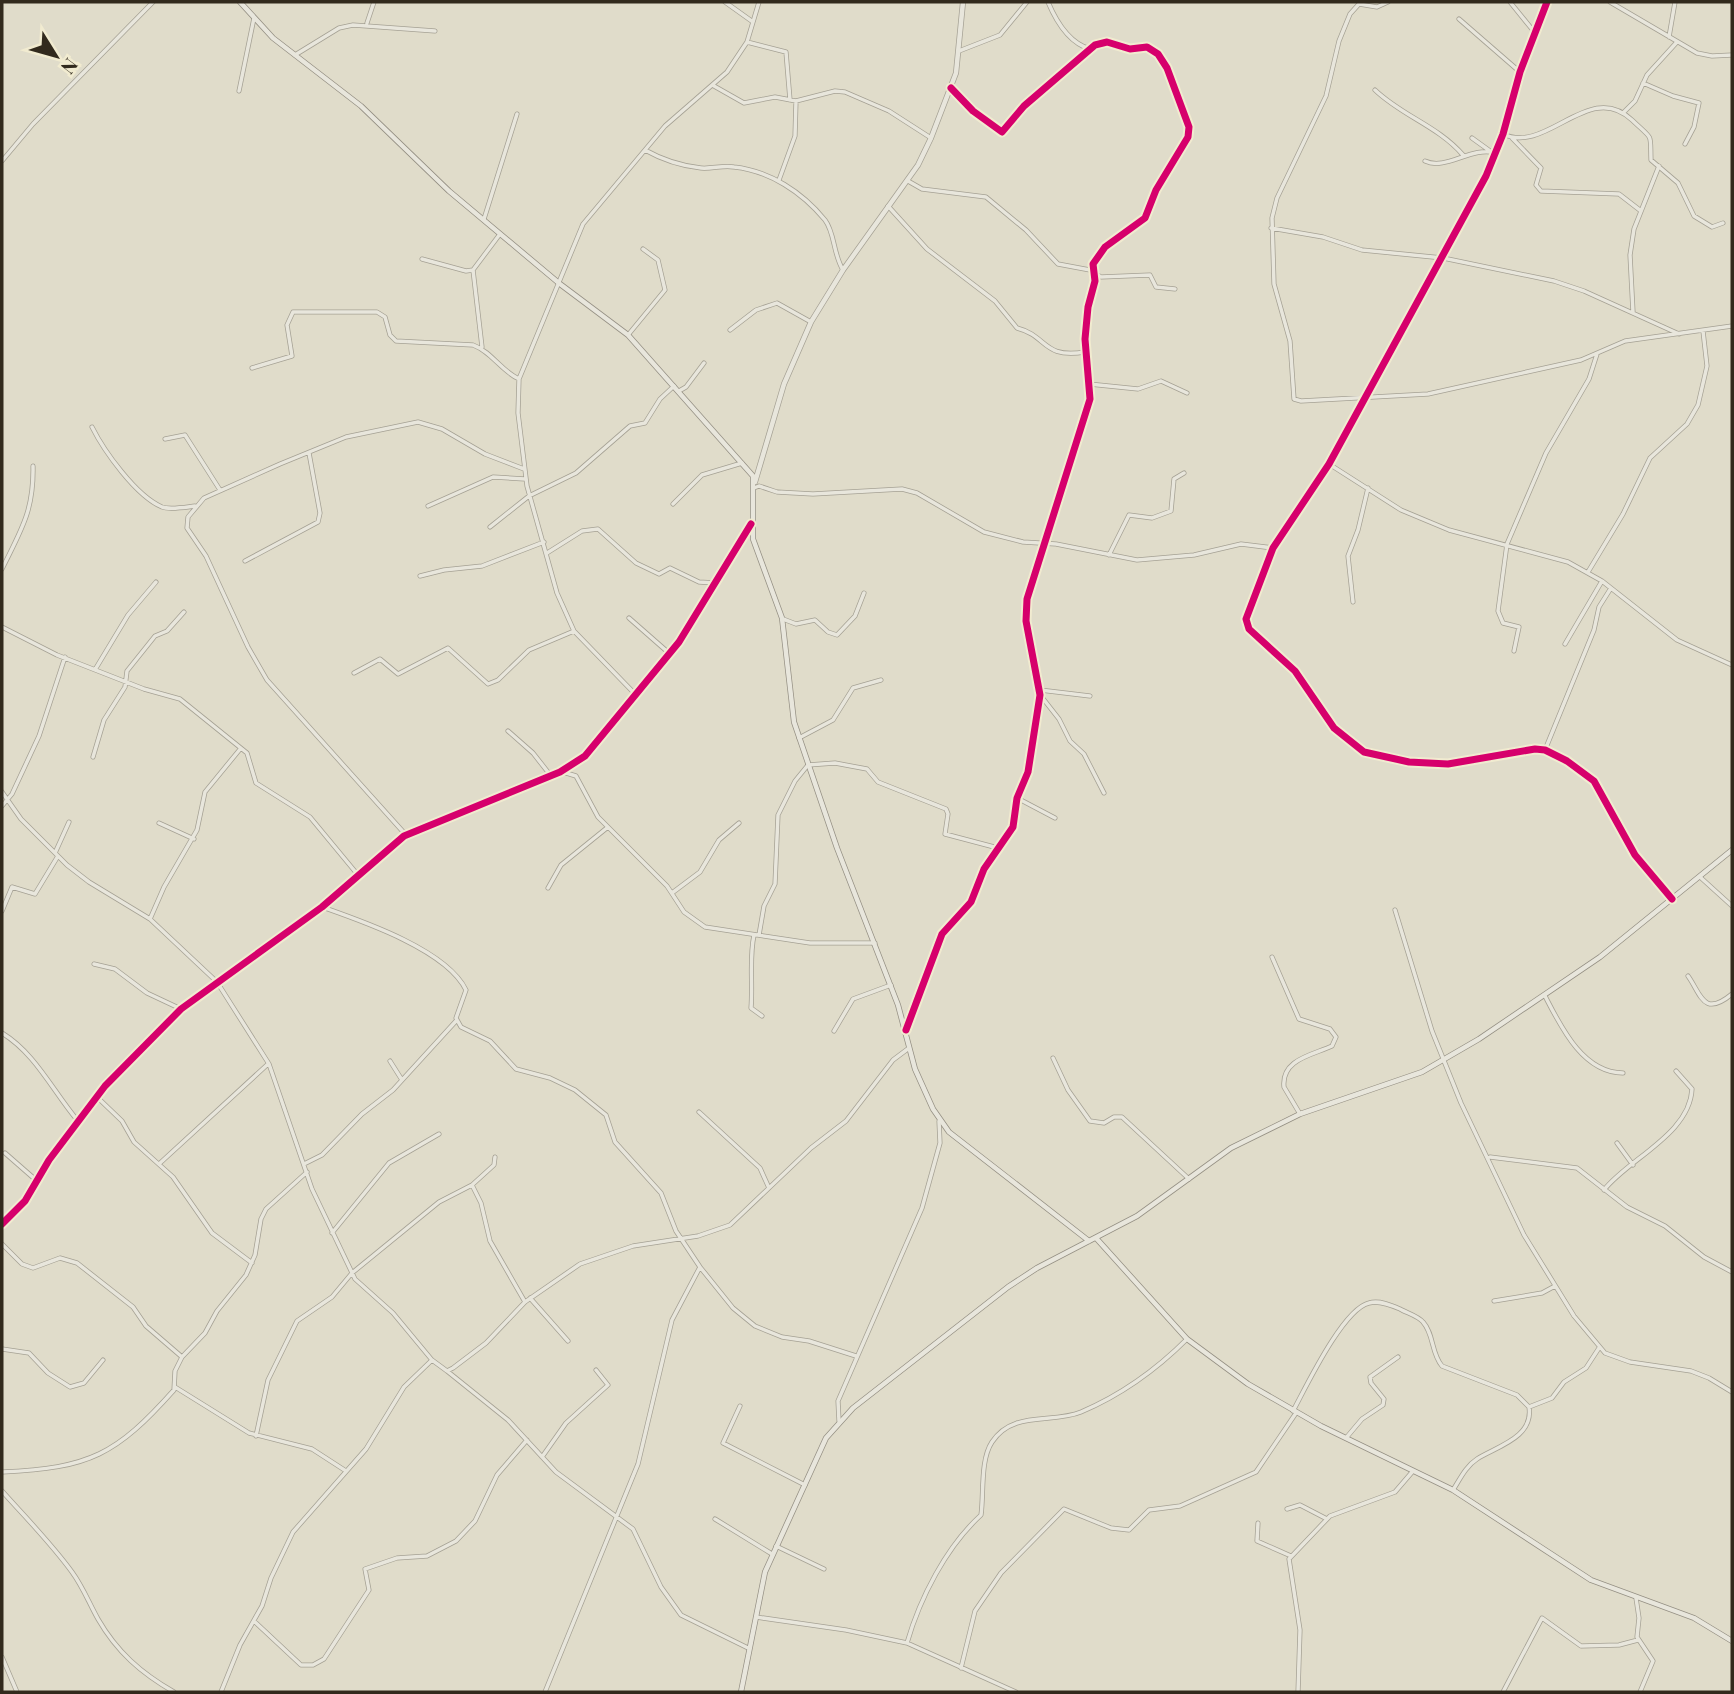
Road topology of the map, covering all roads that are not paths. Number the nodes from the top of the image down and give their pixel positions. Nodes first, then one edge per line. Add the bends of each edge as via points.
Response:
1 (153, 2) edge
2 (240, 2) edge
3 (374, 2) edge
4 (725, 2) edge
5 (759, 2) edge
6 (964, 2) edge
7 (1027, 2) edge
8 (1048, 2) edge
9 (1388, 2) edge
10 (1510, 2) edge
11 (1547, 2) edge
12 (1610, 2) edge
13 (1675, 2) edge
14 (1359, 3) edge
15 (254, 18) junction
16 (1459, 19) dead end
17 (753, 22) junction
18 (366, 24) junction
19 (435, 31) dead end
20 (1536, 34) junction
21 (1669, 37) junction
22 (747, 42) junction
23 (1677, 42) junction
24 (1083, 47) junction
25 (1090, 49) junction
26 (959, 51) junction
27 (294, 55) junction
28 (1085, 55) junction
29 (1732, 55) edge
30 (1520, 72) junction
31 (1643, 83) junction
32 (713, 86) junction
33 (951, 88) junction
34 (1375, 90) dead end
35 (239, 91) dead end
36 (790, 100) junction
37 (796, 101) junction
38 (1624, 112) junction
39 (517, 114) dead end
40 (1503, 135) junction
41 (930, 138) junction
42 (1472, 138) dead end
43 (1512, 138) junction
44 (1685, 145) dead end
45 (645, 150) junction
46 (1493, 152) junction
47 (1463, 155) junction
48 (2, 161) edge
49 (1425, 161) dead end
50 (1659, 166) junction
51 (779, 180) junction
52 (908, 181) junction
53 (888, 206) junction
54 (1641, 211) junction
55 (484, 219) junction
56 (1723, 223) dead end
57 (1271, 228) junction
58 (500, 234) junction
59 (643, 248) dead end
60 (1443, 258) junction
61 (422, 259) dead end
62 (473, 270) junction
63 (843, 270) junction
64 (1094, 272) junction
65 (560, 284) junction
66 (1175, 289) dead end
67 (1633, 312) junction
68 (811, 322) junction
69 (1732, 326) edge
70 (730, 330) dead end
71 (1703, 331) junction
72 (1680, 334) junction
73 (628, 335) junction
74 (484, 350) junction
75 (1085, 352) junction
76 (1597, 354) junction
77 (704, 363) dead end
78 (252, 368) dead end
79 (519, 379) junction
80 (1088, 384) junction
81 (674, 386) junction
82 (679, 391) junction
83 (1187, 393) dead end
84 (1367, 398) junction
85 (92, 427) dead end
86 (165, 439) dead end
87 (309, 453) junction
88 (742, 463) junction
89 (1329, 464) junction
90 (33, 467) dead end
91 (524, 469) junction
92 (1184, 472) dead end
93 (526, 479) junction
94 (754, 485) junction
95 (1368, 488) junction
96 (220, 490) junction
97 (529, 496) junction
98 (673, 504) dead end
99 (195, 506) junction
100 (428, 506) dead end
101 (751, 524) junction
102 (490, 527) dead end
103 (544, 542) junction
104 (1045, 543) junction
105 (1507, 544) junction
106 (1273, 548) junction
107 (547, 553) junction
108 (1109, 555) junction
109 (245, 561) dead end
110 (2, 569) edge
111 (1588, 572) junction
112 (420, 576) dead end
113 (1602, 581) junction
114 (156, 582) dead end
115 (716, 583) junction
116 (1611, 588) junction
117 (864, 593) dead end
118 (1353, 602) dead end
119 (184, 612) dead end
120 (629, 618) dead end
121 (782, 618) junction
122 (2, 627) edge
123 (574, 631) junction
124 (1565, 644) dead end
125 (1514, 651) dead end
126 (670, 654) junction
127 (65, 657) junction
128 (1732, 665) edge
129 (96, 668) junction
130 (354, 673) dead end
131 (881, 680) dead end
132 (126, 681) junction
133 (1040, 692) junction
134 (636, 695) junction
135 (1090, 696) dead end
136 (508, 731) dead end
137 (799, 738) junction
138 (241, 748) junction
139 (1545, 750) junction
140 (93, 757) dead end
141 (808, 765) junction
142 (560, 772) junction
143 (551, 776) junction
144 (2, 792) edge
145 (1104, 793) dead end
146 (1017, 798) junction
147 (8, 800) junction
148 (2, 806) edge
149 (1055, 818) dead end
150 (69, 822) dead end
151 (159, 823) dead end
152 (739, 823) dead end
153 (608, 827) junction
154 (406, 835) junction
155 (194, 839) junction
156 (998, 848) junction
157 (1732, 850) edge
158 (56, 855) junction
159 (358, 876) junction
160 (1700, 877) junction
161 (548, 888) dead end
162 (672, 893) junction
163 (1672, 899) junction
164 (1732, 906) edge
165 (322, 907) junction
166 (1395, 909) dead end
167 (2, 911) edge
168 (150, 919) junction
169 (757, 935) junction
170 (875, 943) junction
171 (1272, 957) dead end
172 (94, 964) dead end
173 (1688, 976) dead end
174 (217, 982) junction
175 (891, 985) junction
176 (1732, 995) edge
177 (1545, 996) junction
178 (181, 1009) junction
179 (762, 1016) dead end
180 (456, 1021) junction
181 (906, 1030) junction
182 (834, 1031) dead end
183 (2, 1033) edge
184 (909, 1048) junction
185 (1053, 1058) dead end
186 (390, 1061) dead end
187 (1444, 1061) junction
188 (269, 1064) junction
189 (1676, 1071) dead end
190 (1623, 1073) dead end
191 (402, 1080) junction
192 (97, 1097) junction
193 (699, 1112) dead end
194 (1300, 1114) junction
195 (78, 1121) junction
196 (939, 1121) junction
197 (439, 1134) dead end
198 (1617, 1143) dead end
199 (5, 1153) dead end
200 (495, 1157) dead end
201 (1490, 1157) junction
202 (159, 1164) junction
203 (304, 1164) junction
204 (1633, 1165) junction
205 (307, 1172) junction
206 (1189, 1179) junction
207 (37, 1181) junction
208 (472, 1185) junction
209 (769, 1188) junction
210 (1604, 1190) junction
211 (2, 1224) edge
212 (332, 1233) junction
213 (1096, 1238) junction
214 (683, 1239) junction
215 (1089, 1241) junction
216 (2, 1244) edge
217 (252, 1263) junction
218 (700, 1267) junction
219 (1732, 1272) edge
220 (352, 1273) junction
221 (1555, 1286) junction
222 (530, 1298) junction
223 (1494, 1301) dead end
224 (525, 1302) junction
225 (1187, 1339) junction
226 (568, 1341) dead end
227 (2, 1349) edge
228 (1599, 1349) junction
229 (856, 1356) junction
230 (182, 1357) junction
231 (1398, 1357) dead end
232 (103, 1360) dead end
233 (432, 1360) junction
234 (596, 1370) dead end
235 (447, 1371) junction
236 (175, 1387) junction
237 (1732, 1392) edge
238 (740, 1406) dead end
239 (1529, 1407) junction
240 (1295, 1412) junction
241 (839, 1422) junction
242 (256, 1436) junction
243 (1346, 1438) junction
244 (527, 1440) junction
245 (542, 1457) junction
246 (346, 1471) junction
247 (1413, 1471) junction
248 (2, 1472) edge
249 (805, 1485) junction
250 (1453, 1490) junction
251 (2, 1491) edge
252 (1287, 1509) dead end
253 (617, 1514) junction
254 (715, 1519) dead end
255 (1327, 1519) junction
256 (1258, 1522) dead end
257 (776, 1546) junction
258 (772, 1554) junction
259 (1291, 1556) junction
260 (824, 1569) dead end
261 (1636, 1598) junction
262 (754, 1617) junction
263 (254, 1621) junction
264 (1638, 1640) junction
265 (1732, 1641) edge
266 (907, 1643) junction
267 (748, 1648) junction
268 (2, 1657) edge
269 (961, 1668) junction
270 (17, 1692) edge
271 (174, 1692) edge
272 (220, 1692) edge
273 (545, 1692) edge
274 (741, 1692) edge
275 (1016, 1692) edge
276 (1298, 1692) edge
277 (1503, 1692) edge
278 (1640, 1692) edge

1 - 48 street
2 - 15 main road
3 - 18 street
4 - 17 street
5 - 17 street
6 - 26 main road
7 - 26 street via 1000,35
8 - 24 street via 1062,27
9 - 14 street via 1377,7
10 - 20 street
11 - 20 street
12 - 21 street
13 - 21 street
14 - 57 street via 1339,41 1326,96 1311,132 1277,198
15 - 27 main road
15 - 35 street
16 - 30 street
17 - 22 street
18 - 19 street
18 - 27 street via 339,29
20 - 30 street
21 - 23 street
22 - 32 street
22 - 36 street via 786,52
23 - 29 street via 1706,55
23 - 31 street
24 - 25 street
24 - 28 street
25 - 28 street
25 - 64 street via 1107,42 1152,49 1167,68 1189,132 1145,218 1105,247
26 - 33 main road
27 - 55 main road via 361,106
28 - 33 street via 1024,106 1002,132
30 - 40 street
31 - 38 street
31 - 44 street via 1699,103
32 - 36 street via 739,102 775,97
32 - 45 street via 675,116
33 - 41 main road
34 - 47 street via 1400,112 1425,122
36 - 37 street
37 - 41 street via 845,92 888,111
37 - 51 street via 795,136
38 - 43 street via 1587,109 1545,131
38 - 50 street via 1652,141 1651,160
39 - 55 street
40 - 43 street
40 - 46 street
41 - 52 main road
42 - 46 street
43 - 54 street via 1541,168 1536,185 1541,191 1619,194
45 - 51 street via 691,166 731,166
45 - 65 street via 583,224
46 - 47 street
46 - 60 street
47 - 49 street via 1439,164
50 - 54 street
50 - 56 street via 1678,183 1699,221 1712,227
51 - 63 street via 827,223 833,253
52 - 53 main road
52 - 64 street via 922,189 986,197 1054,261
53 - 63 main road
53 - 75 street via 927,249 995,301 1019,330 1027,330 1053,351
54 - 67 street via 1630,255
55 - 58 main road
57 - 60 street via 1362,250
57 - 84 street via 1274,284 1290,341 1294,399
58 - 62 street
58 - 65 main road
59 - 73 street via 658,260 665,290
60 - 67 street via 1554,281
60 - 84 street
61 - 62 street
62 - 74 street
63 - 68 main road
64 - 66 street via 1101,277 1150,275 1156,287
64 - 75 street
65 - 73 main road
65 - 79 street
67 - 72 street
68 - 70 street via 777,303 756,310
68 - 94 main road via 785,384
69 - 71 street
71 - 72 street
71 - 111 street via 1707,366 1698,405 1687,424 1650,458
72 - 76 street via 1625,341
73 - 81 main road
74 - 78 street via 474,345 396,341 385,317 377,312 293,312 287,325 292,356
74 - 79 street via 505,372
75 - 80 street
76 - 84 street via 1428,394
76 - 105 street via 1589,379 1546,453
77 - 82 street
79 - 91 street
80 - 83 street via 1138,389 1161,381
80 - 104 street via 1090,399
81 - 82 main road
81 - 97 street via 645,422 630,426 576,472
82 - 88 main road
84 - 89 street
85 - 99 street via 107,457 163,508
86 - 96 street via 185,435
87 - 91 street via 346,437 418,422
87 - 96 street
87 - 109 street via 318,522
88 - 94 main road
88 - 98 street via 702,475
89 - 95 street
89 - 106 street
90 - 110 street via 34,495 27,519
91 - 93 street
92 - 108 street via 1174,479 1171,511 1152,518 1129,515
93 - 97 street
93 - 100 street via 493,477
94 - 101 main road
94 - 104 street via 813,494 902,489 984,532
95 - 105 street via 1401,510 1449,530
95 - 118 street via 1348,556
96 - 99 street
97 - 102 street
97 - 103 street
99 - 154 street via 187,528 206,556 267,680
101 - 115 street
101 - 121 main road
103 - 107 street
103 - 112 street via 482,566
104 - 108 street
104 - 133 street via 1026,610
105 - 111 street
105 - 125 street via 1498,611 1503,623 1519,628
106 - 108 street via 1241,544 1153,559
106 - 139 street via 1251,602 1246,619 1249,629 1295,671 1327,719 1350,741 1379,757 1448,764
107 - 115 street via 582,531 598,529 648,571 659,574 670,568 699,582
107 - 123 street via 556,593
111 - 113 street
113 - 116 street
113 - 124 street
114 - 129 street via 128,615
115 - 126 street
116 - 128 street via 1677,640
116 - 139 street via 1599,607
117 - 121 street via 855,616 837,635 815,620 796,624
119 - 132 street via 167,631 155,636 127,671
120 - 126 street
121 - 137 main road via 789,701
122 - 127 street
123 - 130 street via 529,650 494,683 483,683 447,648 398,674 380,659
123 - 134 street
126 - 134 street
127 - 129 street
127 - 147 street via 39,736
129 - 132 street
131 - 137 street via 853,688 833,720
132 - 138 street via 180,699
132 - 140 street via 104,720
133 - 135 street
133 - 145 street via 1070,741 1084,754
133 - 146 street via 1030,764
134 - 142 street via 592,749
136 - 143 street
137 - 141 main road
138 - 155 street via 205,792
138 - 159 street via 252,764 256,783 310,817
139 - 163 street via 1594,781 1635,855
141 - 156 street via 835,763 867,769 878,782 946,809 945,834
141 - 169 street via 778,815 775,884
141 - 170 main road
142 - 143 street
142 - 153 street via 576,776 594,812
143 - 154 street
144 - 147 street
146 - 149 street
146 - 156 street via 1013,827
147 - 148 street
147 - 158 street
150 - 158 street
151 - 155 street
152 - 162 street via 719,840 700,872
153 - 161 street via 561,865
153 - 162 street
154 - 159 street
155 - 168 street
156 - 181 street via 967,908 942,934
157 - 160 main road
158 - 167 street via 35,894 12,887
158 - 168 street via 89,882
159 - 165 street
160 - 163 main road
160 - 164 street
162 - 169 street via 684,912 705,927
163 - 177 main road
165 - 174 street
165 - 180 street via 372,925 456,974 466,995
166 - 187 street
168 - 174 street
169 - 170 street via 836,945
169 - 179 street via 751,948 751,1008
170 - 175 main road
171 - 194 street via 1299,1019 1330,1029 1336,1037 1332,1046 1304,1055 1287,1070 1284,1087
172 - 178 street via 125,975
173 - 176 street via 1696,995 1704,1001 1719,1002
174 - 178 street
174 - 188 street
175 - 181 main road
175 - 182 street via 853,999
177 - 187 main road
177 - 190 street via 1588,1060 1608,1072
178 - 192 street
180 - 191 street
180 - 214 street via 491,1041 516,1069 550,1078 589,1098 609,1119 620,1148 661,1193
181 - 184 main road
183 - 195 street via 30,1054
184 - 196 main road
184 - 209 street via 893,1060 846,1121
185 - 206 street via 1090,1121 1104,1123 1122,1117
186 - 191 street
187 - 194 main road via 1393,1084
187 - 201 street
188 - 202 street
188 - 203 street
189 - 204 street via 1692,1089 1689,1104 1657,1145
191 - 203 street via 321,1155
192 - 195 street
192 - 202 street
193 - 209 street via 749,1156
194 - 206 main road via 1231,1148
195 - 207 street
196 - 215 main road
196 - 229 street via 940,1143 922,1208
197 - 212 street via 389,1163
198 - 204 street
199 - 207 street
200 - 208 street via 494,1165
201 - 210 street via 1571,1166
201 - 221 street via 1524,1235
202 - 217 street via 187,1194 216,1238
203 - 205 street
204 - 210 street
205 - 212 street
205 - 217 street via 266,1209
206 - 213 main road
207 - 211 street
208 - 220 street via 439,1202
208 - 224 street via 490,1241
209 - 214 street via 726,1227
210 - 219 street
212 - 220 street
213 - 215 main road
213 - 225 main road
214 - 218 street
214 - 222 street via 596,1257
215 - 241 main road via 1008,1287
216 - 230 street via 29,1267 60,1258 77,1263 133,1307 146,1326
217 - 230 street via 205,1333
218 - 229 street via 733,1308 755,1326
218 - 253 street via 672,1320 643,1449
220 - 233 street
220 - 242 street via 332,1297 297,1321 288,1333 268,1380
221 - 223 street via 1542,1293
221 - 228 street
222 - 224 street
222 - 226 street
224 - 235 street via 486,1343
225 - 240 main road
225 - 266 street via 1134,1383 1082,1412 1025,1420 997,1436 987,1454 981,1516 967,1528 927,1592
227 - 232 street via 29,1353 70,1387 84,1383
228 - 237 street via 1630,1362 1691,1371
228 - 239 street via 1586,1368 1564,1382 1552,1398
229 - 241 street via 838,1401
230 - 236 street via 175,1371
231 - 243 street via 1370,1377 1383,1405 1362,1419
233 - 235 street
233 - 246 street via 404,1387 382,1427
234 - 245 street via 608,1385 566,1423
235 - 244 street
236 - 242 street
236 - 248 street via 110,1451 77,1464
238 - 249 street via 723,1443
239 - 240 street via 1517,1395 1442,1366 1418,1318 1390,1304 1370,1302 1353,1313 1339,1331
239 - 250 street via 1517,1436 1500,1450 1476,1459
240 - 243 main road
240 - 269 street via 1255,1472 1180,1506 1149,1510 1129,1530 1111,1528 1064,1509 1001,1573 975,1611
241 - 249 main road via 826,1438
242 - 246 street via 312,1449
243 - 247 main road
244 - 245 street
244 - 263 street via 497,1475 475,1521 456,1541 427,1556 397,1558 365,1569 369,1590 324,1659 313,1665 301,1664
245 - 253 street
246 - 263 street via 293,1532
247 - 250 main road
247 - 255 street via 1395,1492
249 - 257 main road
250 - 261 main road via 1591,1580
251 - 271 street via 68,1566 121,1652 145,1676
252 - 255 street via 1304,1506
253 - 267 street via 639,1537 661,1587 681,1615
253 - 273 street
254 - 258 street
255 - 259 street
256 - 259 street via 1255,1539
257 - 258 main road
257 - 260 street
258 - 262 main road
259 - 276 street via 1288,1567 1300,1630
261 - 264 street
261 - 265 main road via 1694,1618
262 - 266 street
262 - 267 main road
263 - 272 street
264 - 277 street via 1581,1646 1542,1618
264 - 278 street via 1653,1661
266 - 269 street
267 - 274 main road
268 - 270 street
269 - 275 street

